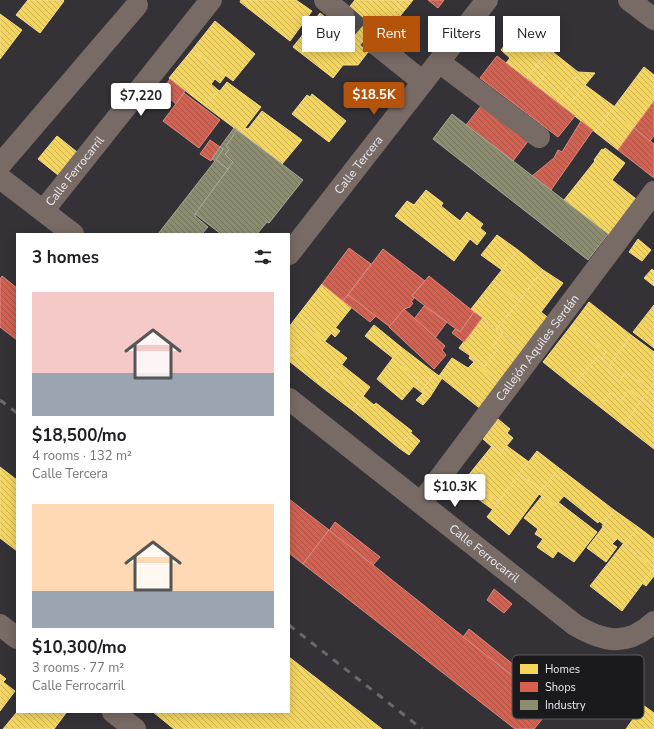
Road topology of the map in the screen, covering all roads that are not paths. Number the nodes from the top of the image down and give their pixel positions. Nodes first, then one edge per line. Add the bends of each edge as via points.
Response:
1 (211, 0) edge
2 (325, 0) edge
3 (487, 0) edge
4 (629, 0) edge
5 (137, 5) dead end
6 (343, 15) tunnel mouth
7 (654, 19) edge
8 (386, 52) tunnel mouth
9 (439, 62) junction
10 (422, 82) junction
11 (538, 137) dead end
12 (0, 165) edge
13 (0, 178) edge
14 (654, 192) edge
15 (43, 211) junction
16 (72, 233) edge
17 (290, 253) edge
18 (290, 400) edge
19 (421, 503) junction
20 (654, 622) edge
21 (0, 625) edge
22 (16, 637) edge
23 (114, 713) edge
24 (135, 729) edge

1 - 15 street, Calle Ferrocarril
2 - 6 street
3 - 9 street, Calle Tercera
4 - 7 street
5 - 12 street
8 - 10 street
9 - 10 street, Calle Tercera
9 - 11 street
10 - 17 street, Calle Tercera
13 - 15 street
14 - 19 street, Callejón Aquiles Serdán
15 - 16 street
18 - 19 street, Calle Ferrocarril
19 - 20 street, Calle Ferrocarril via 575,626 594,636 610,640 629,638 645,631
21 - 22 street
23 - 24 street

